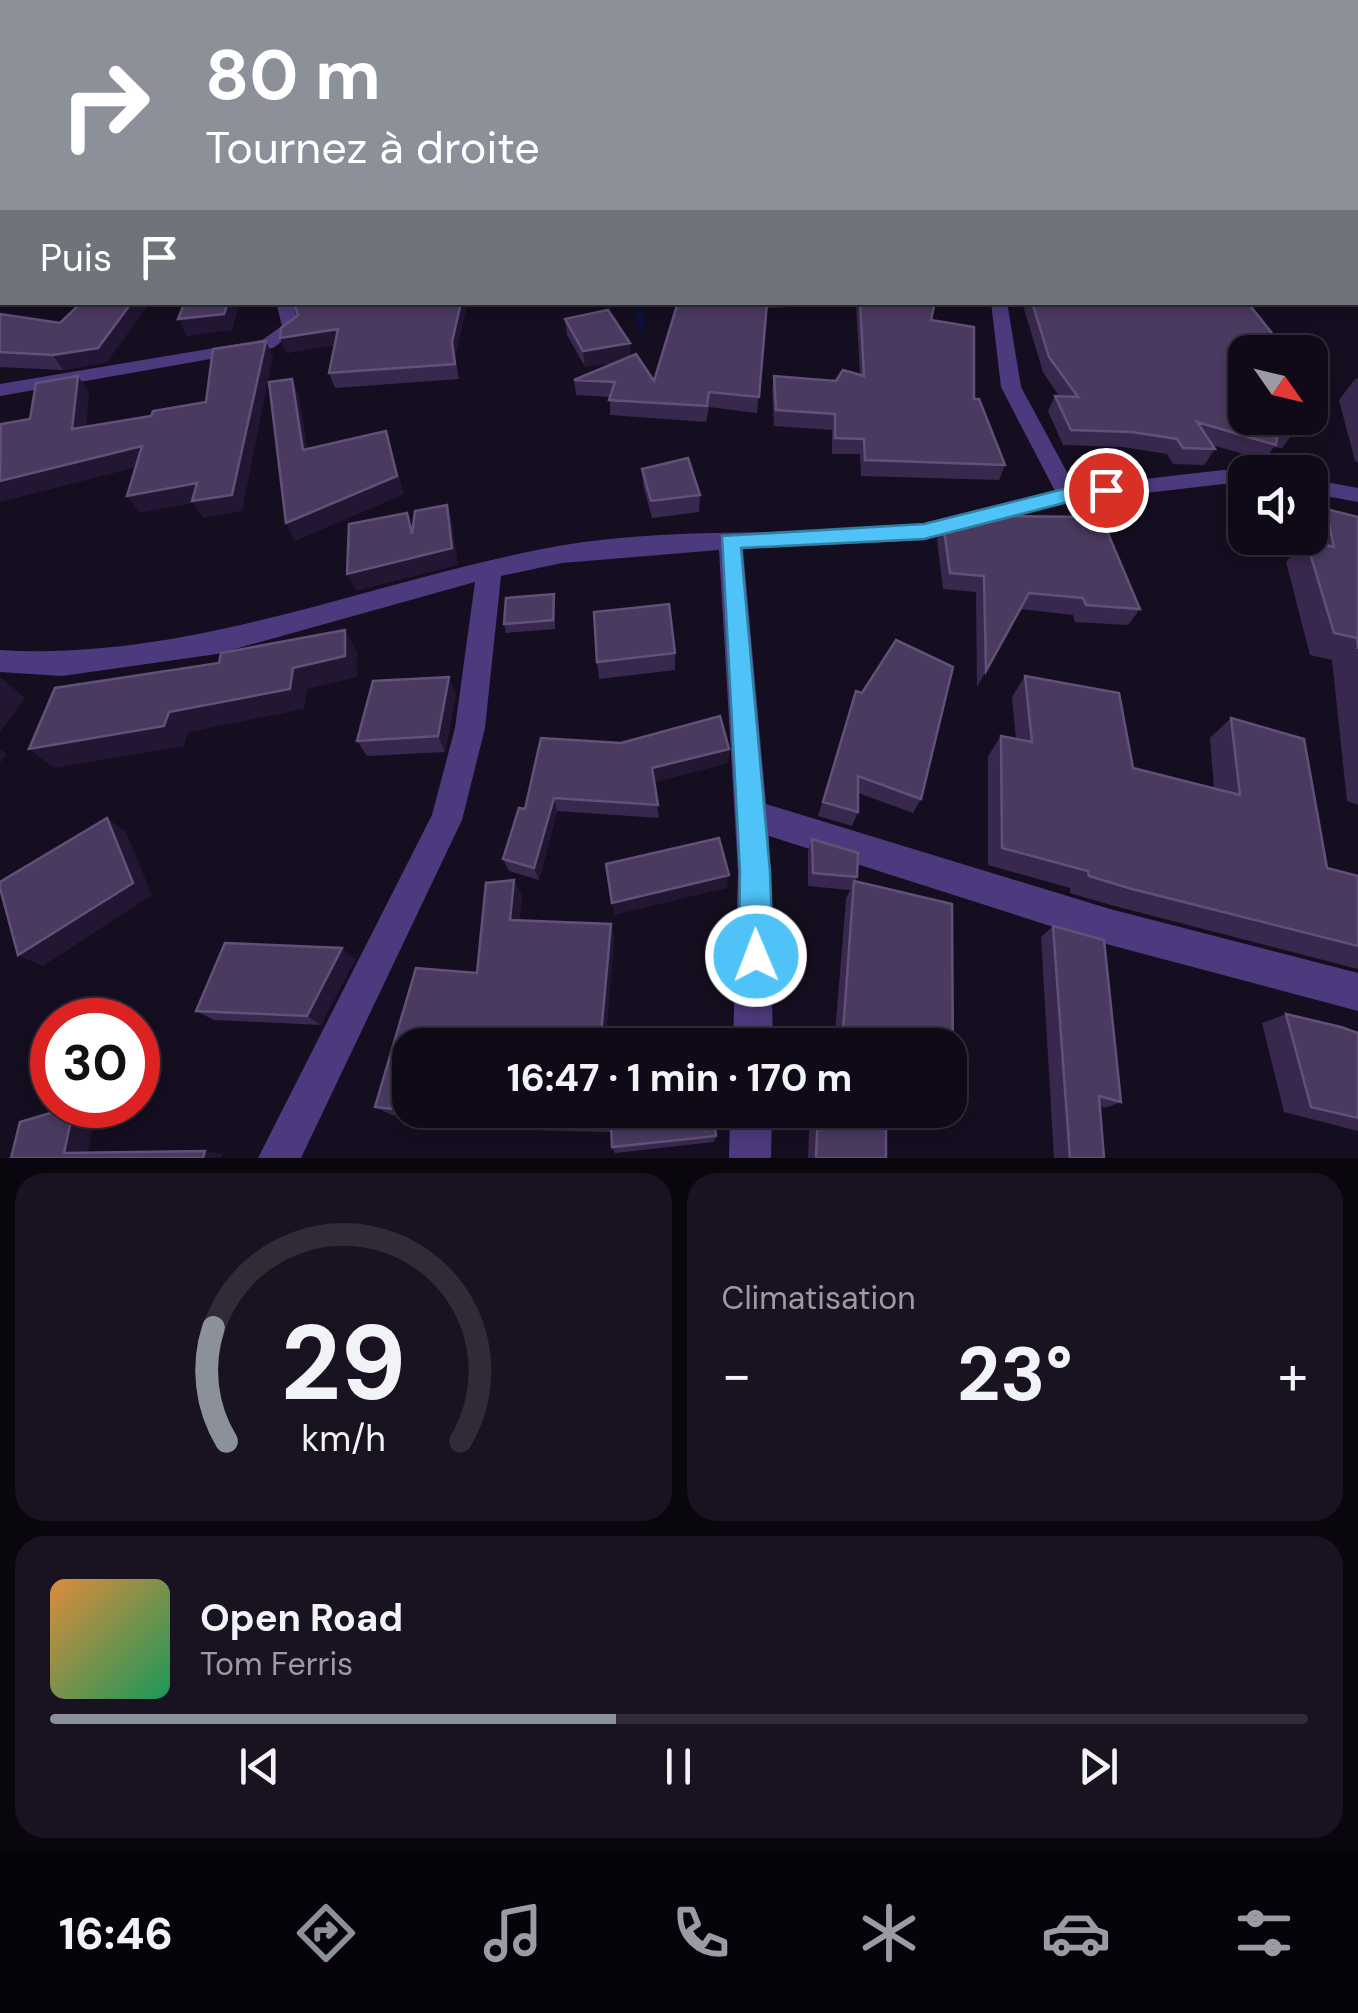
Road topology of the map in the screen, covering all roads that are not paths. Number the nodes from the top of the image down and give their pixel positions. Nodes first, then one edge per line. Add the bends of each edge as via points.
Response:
1 (285, 305) edge
2 (1000, 305) edge
3 (0, 390) edge
4 (1228, 477) edge
5 (1328, 489) edge
6 (1068, 495) junction
7 (1358, 495) edge
8 (730, 541) junction
9 (489, 569) junction
10 (0, 661) edge
11 (751, 815) junction
12 (1358, 992) edge
13 (753, 1028) edge
14 (751, 1128) edge
15 (278, 1158) edge
16 (750, 1158) edge

1 - 3 street via 291,328 267,344
2 - 6 street via 1011,387
4 - 6 street
5 - 7 street
6 - 8 street via 924,532
8 - 9 street via 562,554
8 - 11 street
9 - 10 street via 217,643 62,664
9 - 15 street via 476,702 452,804
11 - 12 street via 1110,927
11 - 13 street
14 - 16 street

